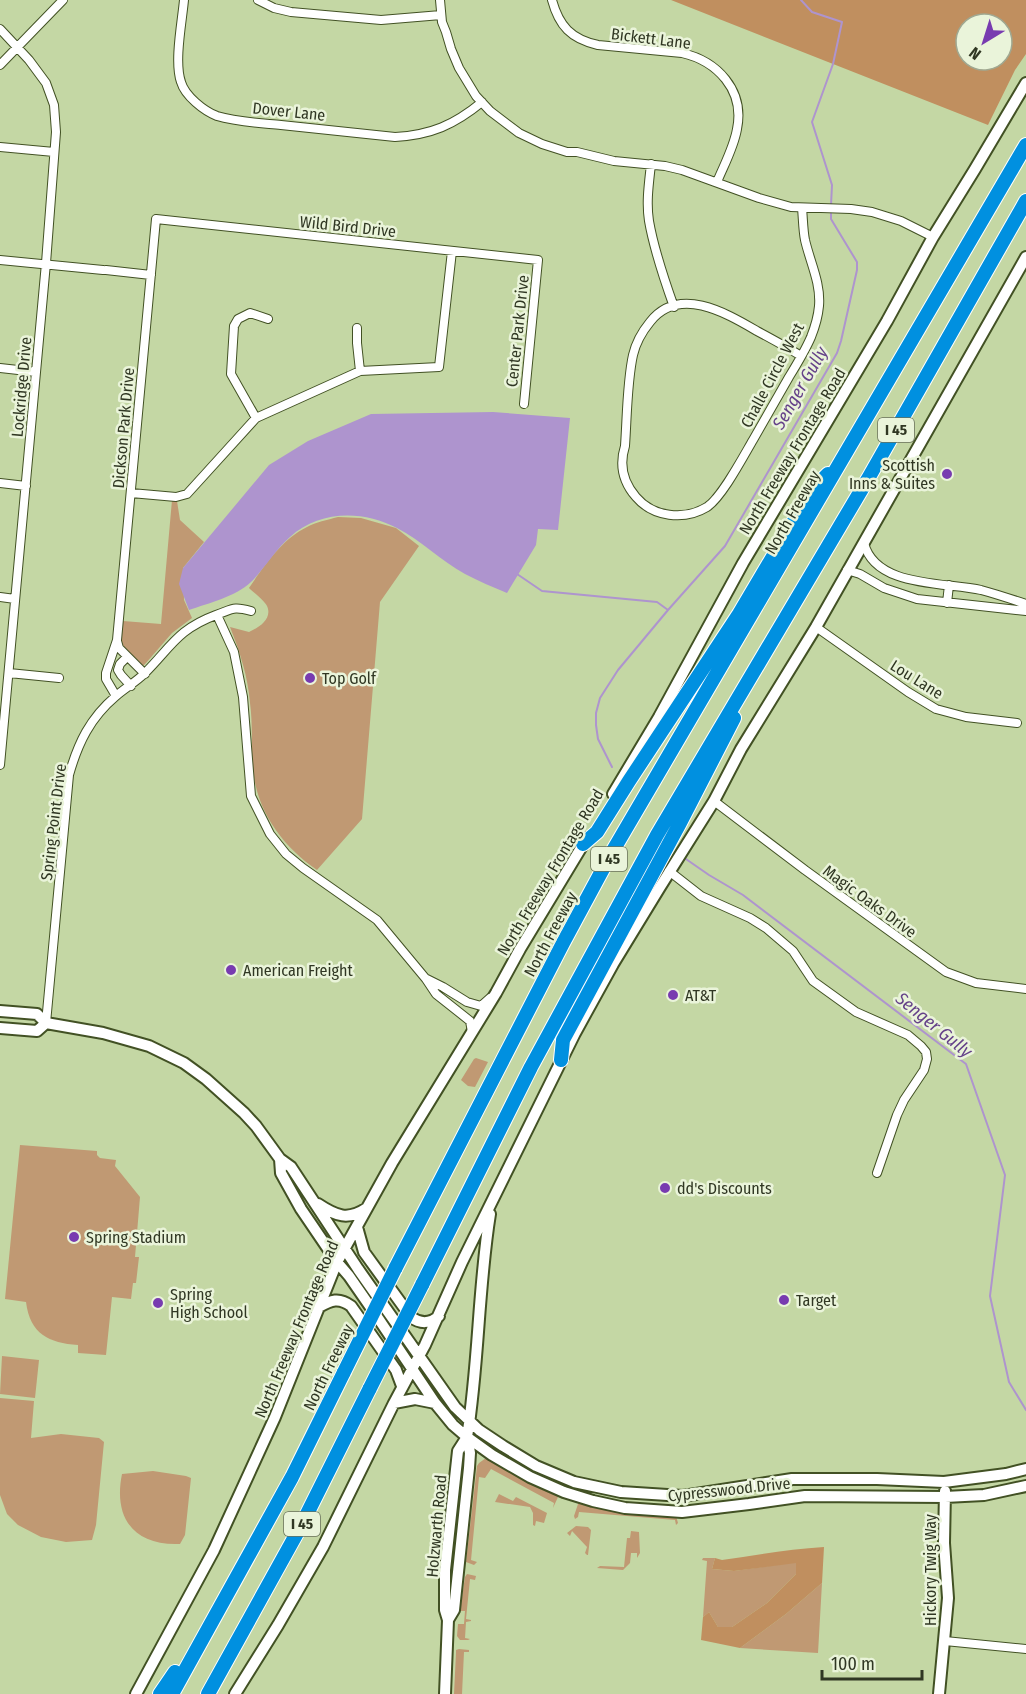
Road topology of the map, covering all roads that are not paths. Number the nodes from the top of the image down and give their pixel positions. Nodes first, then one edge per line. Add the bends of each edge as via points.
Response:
1 (63, 0) edge
2 (184, 0) edge
3 (258, 0) edge
4 (440, 0) edge
5 (552, 0) edge
6 (441, 15) junction
7 (0, 30) edge
8 (17, 47) junction
9 (0, 65) edge
10 (1026, 83) edge
11 (482, 102) junction
12 (1026, 145) edge
13 (0, 147) edge
14 (54, 152) junction
15 (651, 164) junction
16 (717, 182) junction
17 (1026, 201) edge
18 (802, 208) junction
19 (156, 219) joint
20 (933, 237) junction
21 (452, 251) junction
22 (1026, 257) edge
23 (0, 260) edge
24 (538, 260) joint
25 (46, 263) junction
26 (151, 275) junction
27 (674, 307) junction
28 (268, 319) dead end
29 (357, 328) dead end
30 (801, 356) junction
31 (0, 368) edge
32 (360, 371) junction
33 (36, 372) junction
34 (524, 404) dead end
35 (256, 418) junction
36 (842, 460) junction
37 (0, 483) edge
38 (26, 486) junction
39 (131, 493) junction
40 (863, 542) junction
41 (881, 567) junction
42 (847, 570) junction
43 (871, 574) junction
44 (949, 585) junction
45 (0, 597) edge
46 (15, 599) junction
47 (947, 603) junction
48 (1026, 604) edge
49 (251, 611) dead end
50 (1026, 611) edge
51 (217, 615) junction
52 (781, 624) junction
53 (816, 627) junction
54 (117, 640) junction
55 (127, 657) junction
56 (9, 673) junction
57 (145, 674) junction
58 (59, 678) dead end
59 (131, 686) junction
60 (116, 696) junction
61 (1017, 723) dead end
62 (0, 765) edge
63 (714, 801) junction
64 (583, 844) junction
65 (669, 871) junction
66 (426, 979) junction
67 (1026, 989) edge
68 (496, 993) junction
69 (0, 1011) edge
70 (46, 1023) junction
71 (0, 1028) edge
72 (472, 1032) junction
73 (561, 1060) junction
74 (280, 1160) junction
75 (877, 1173) dead end
76 (492, 1200) junction
77 (314, 1202) junction
78 (367, 1208) junction
79 (357, 1227) junction
80 (345, 1248) junction
81 (337, 1262) junction
82 (319, 1307) junction
83 (439, 1316) junction
84 (419, 1358) junction
85 (412, 1369) junction
86 (402, 1386) junction
87 (394, 1403) junction
88 (435, 1403) junction
89 (470, 1421) junction
90 (467, 1437) junction
91 (490, 1454) junction
92 (469, 1468) junction
93 (1026, 1469) edge
94 (1006, 1474) junction
95 (804, 1479) junction
96 (944, 1482) junction
97 (1026, 1486) edge
98 (1008, 1491) junction
99 (683, 1496) junction
100 (805, 1496) junction
101 (945, 1497) junction
102 (682, 1512) junction
103 (227, 1593) junction
104 (448, 1620) junction
105 (945, 1641) junction
106 (1026, 1649) edge
107 (220, 1671) junction
108 (136, 1694) edge
109 (160, 1694) edge
110 (172, 1694) edge
111 (207, 1694) edge
112 (216, 1694) edge
113 (235, 1694) edge
114 (445, 1694) edge
115 (939, 1694) edge

1 - 8 street
2 - 11 street, Dover Lane via 179,49 181,82 197,104 219,117 413,136 452,124
3 - 6 street via 291,12 381,20
4 - 6 street
5 - 16 street, Bickett Lane via 563,26 585,42 682,53 710,64 724,76 733,92 738,122
6 - 11 street via 459,68
7 - 8 street, Lockridge Drive
8 - 9 street
8 - 14 street, Lockridge Drive via 40,72 50,93 56,118
10 - 20 main road, North Freeway Frontage Road
11 - 15 street via 519,133 542,144 614,161
12 - 36 highway, North Freeway / I 45
13 - 14 street
14 - 25 street, Lockridge Drive
15 - 16 street
15 - 27 street via 649,220
16 - 18 street via 759,198
17 - 52 highway, I 45
18 - 20 street via 873,212
18 - 30 street, Challe Circle West via 819,297 815,327
19 - 21 street, Wild Bird Drive
19 - 26 street, Dickson Park Drive
20 - 64 main road, North Freeway Frontage Road
21 - 24 street, Wild Bird Drive
21 - 32 street via 439,367
22 - 40 main road
23 - 25 street
24 - 34 street, Center Park Drive
25 - 26 street
25 - 33 street, Lockridge Drive
26 - 39 street, Dickson Park Drive
27 - 30 street via 684,303 710,307
27 - 30 street, Challe Circle West via 654,316 638,339 631,368 622,456 631,491 639,501 662,513 691,514 714,501
28 - 35 street via 250,313 234,326 231,374
29 - 32 street
31 - 33 street
32 - 35 street
33 - 38 street, Lockridge Drive
35 - 39 street via 187,494 176,497
36 - 64 highway via 813,489 678,709 597,832
36 - 103 highway, North Freeway / I 45, bridge via 611,854 292,1477
37 - 38 street
38 - 46 street, Lockridge Drive
39 - 54 street, Dickson Park Drive
40 - 41 street via 869,556
40 - 42 main road
41 - 43 street
41 - 44 street via 908,579
42 - 43 street
42 - 53 main road
43 - 47 street via 884,588
44 - 47 street
44 - 48 street via 982,590
45 - 46 street
46 - 56 street, Lockridge Drive
47 - 50 street
49 - 51 street, Spring Point Drive via 237,607
51 - 57 street, Spring Point Drive via 191,626
51 - 66 street via 234,652 243,697 251,796 270,834 303,868 377,920
52 - 73 highway via 780,642 737,713 563,1040
52 - 107 highway, I 45, bridge via 635,874 531,1067 302,1524
53 - 61 street, Lou Lane via 936,709
53 - 63 main road
54 - 55 street
54 - 60 street, Dickson Park Drive via 106,674
55 - 57 street
55 - 59 street via 118,669
56 - 58 street
56 - 62 street, Lockridge Drive
57 - 59 street, Spring Point Drive
59 - 60 street, Spring Point Drive
60 - 70 street, Spring Point Drive via 87,730 76,749 69,775
63 - 65 main road
63 - 67 street, Magic Oaks Drive via 946,972 976,983
64 - 68 main road, North Freeway Frontage Road
65 - 73 main road
65 - 75 street via 701,896 766,928 792,951 813,981 856,1012 908,1035 926,1052 924,1070 897,1115
66 - 68 street via 481,1006
66 - 72 street via 436,994 470,1021
68 - 72 main road, North Freeway Frontage Road
69 - 70 main road via 37,1014
70 - 71 main road via 37,1031
70 - 74 main road via 149,1046 184,1064 244,1113
72 - 78 main road, North Freeway Frontage Road
73 - 76 main road
74 - 77 main road, Cypresswood Drive via 291,1167
74 - 81 main road, Cypresswood Drive via 281,1173 301,1209
76 - 83 main road
76 - 89 main road, Holzwarth Road
77 - 78 main road via 345,1216
77 - 80 main road, Cypresswood Drive
78 - 79 main road, North Freeway Frontage Road
79 - 80 main road, North Freeway Frontage Road
79 - 83 main road via 364,1252 411,1317 423,1323
80 - 81 main road, North Freeway Frontage Road
80 - 84 main road, Cypresswood Drive
81 - 82 main road, North Freeway Frontage Road
81 - 85 main road, Cypresswood Drive
82 - 86 main road via 336,1299 351,1306 396,1370
82 - 108 main road, North Freeway Frontage Road via 275,1417 214,1550
83 - 84 main road
84 - 85 main road
84 - 89 main road, Cypresswood Drive
85 - 86 main road
85 - 88 main road, Cypresswood Drive
86 - 87 main road
87 - 88 main road via 415,1399
87 - 113 main road via 323,1547
88 - 90 main road, Cypresswood Drive
89 - 90 main road, Holzwarth Road
89 - 99 main road, Cypresswood Drive via 536,1466 574,1482 621,1492
90 - 91 main road, Cypresswood Drive
90 - 92 main road, Holzwarth Road
90 - 104 main road, Holzwarth Road via 458,1451 445,1570
91 - 92 main road
91 - 102 main road, Cypresswood Drive via 530,1478 593,1501 625,1508
92 - 104 main road, Holzwarth Road via 454,1610
93 - 94 main road, Cypresswood Drive
94 - 96 main road, Cypresswood Drive
94 - 98 main road
95 - 96 main road, Cypresswood Drive
95 - 99 main road, Cypresswood Drive
95 - 100 main road
96 - 101 main road, Hickory Twig Way
97 - 98 main road, Cypresswood Drive
98 - 101 main road, Cypresswood Drive
99 - 102 main road
100 - 101 main road, Cypresswood Drive
100 - 102 main road, Cypresswood Drive
101 - 105 main road, Hickory Twig Way via 944,1543 949,1587
103 - 109 highway
103 - 110 highway, North Freeway / I 45
104 - 114 main road, Holzwarth Road
105 - 106 street
105 - 115 main road, Hickory Twig Way
107 - 111 highway, I 45
107 - 112 highway via 221,1685

